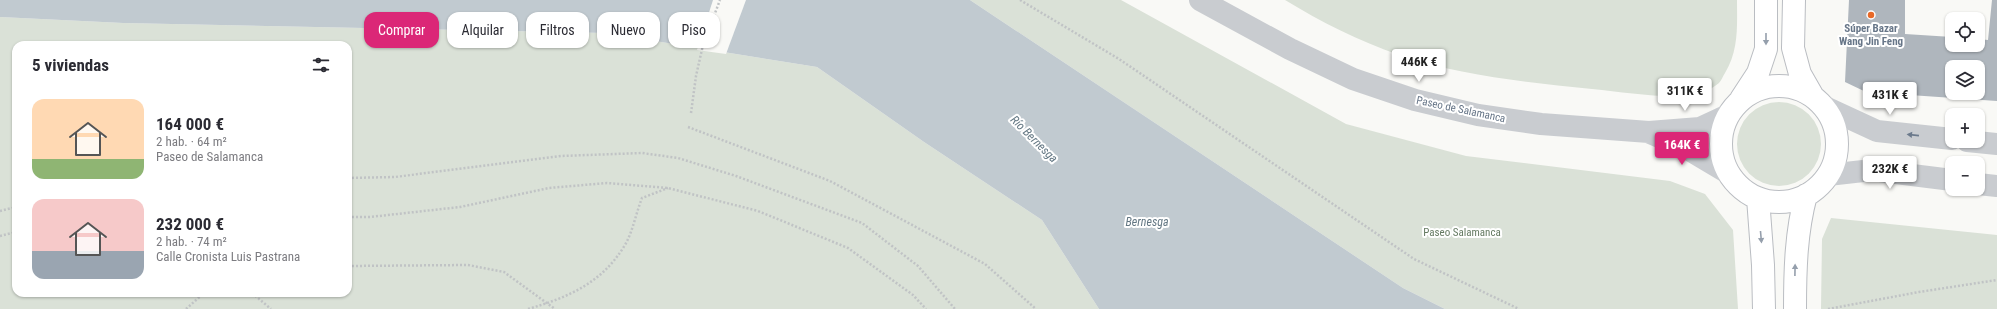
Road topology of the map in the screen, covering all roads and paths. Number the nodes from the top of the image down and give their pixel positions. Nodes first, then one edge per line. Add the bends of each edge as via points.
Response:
1 (720, 0) edge
2 (1020, 0) edge
3 (1200, 0) edge
4 (1766, 0) edge
5 (1794, 0) edge
6 (1818, 101) junction
7 (1734, 107) junction
8 (691, 113) dead end
9 (688, 127) dead end
10 (1649, 132) junction
11 (1945, 138) edge
12 (1985, 143) edge
13 (1997, 144) edge
14 (1728, 173) junction
15 (1828, 175) junction
16 (352, 178) edge
17 (1945, 179) edge
18 (1985, 185) edge
19 (1997, 186) edge
20 (668, 188) junction
21 (1806, 195) junction
22 (1758, 198) junction
23 (12, 208) edge
24 (0, 211) edge
25 (352, 217) edge
26 (12, 233) edge
27 (0, 236) edge
28 (352, 266) edge
29 (1997, 280) edge
30 (200, 297) edge
31 (257, 297) edge
32 (547, 303) junction
33 (186, 309) edge
34 (271, 309) edge
35 (528, 309) edge
36 (555, 309) edge
37 (926, 309) edge
38 (955, 309) edge
39 (1036, 309) edge
40 (1520, 309) edge
41 (1764, 309) edge
42 (1795, 309) edge
43 (1828, 309) edge

1 - 8 path via 703,46
2 - 40 path via 1119,59 1414,259
3 - 10 street, Paseo de Salamanca via 1290,49 1354,79 1415,100 1478,115
4 -> 7 main road via 1766,49 1758,73
5 - 6 main road via 1793,48 1800,74
6 - 7 main road via 1795,87 1777,85 1758,89
11 -> 6 street via 1877,131
6 - 15 main road via 1834,123 1837,141 1836,158
7 - 10 street, Paseo de Salamanca via 1700,128
7 - 14 main road via 1722,134 1722,154
9 - 39 path via 830,181 985,264
10 - 14 street, Paseo de Salamanca via 1691,151
12 - 13 street
14 - 22 main road via 1741,188
15 - 17 street via 1872,170
15 - 21 main road via 1815,190
16 - 38 path via 395,178 561,156 642,153 678,158 736,176 862,223 918,266
18 - 19 street
20 - 25 path via 607,183 549,188 460,207
20 - 32 path via 642,198 626,244 607,269 584,287
20 - 37 path via 758,211 848,248 913,295
21 - 22 main road via 1777,202
42 -> 21 main road via 1795,266 1800,215
22 -> 41 main road
23 - 24 path
26 - 27 path
28 - 32 path via 468,265 504,272
29 - 43 path
30 - 33 path
31 - 34 path
32 - 35 path
32 - 36 path

